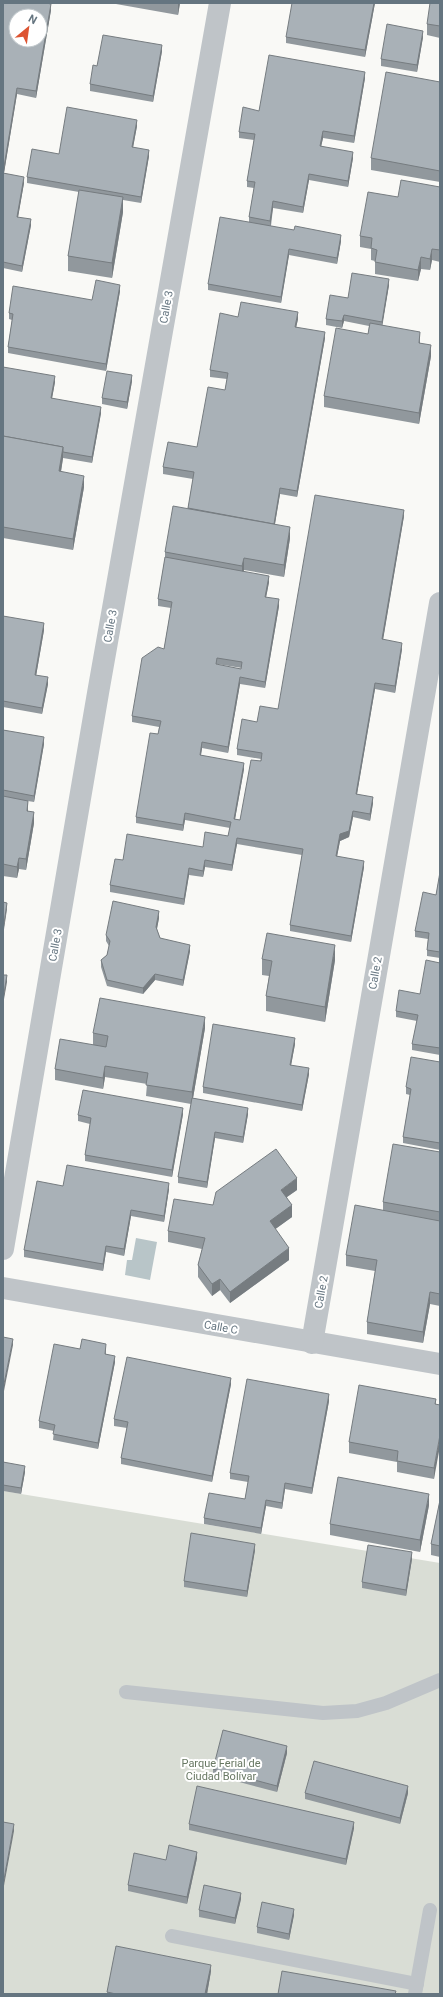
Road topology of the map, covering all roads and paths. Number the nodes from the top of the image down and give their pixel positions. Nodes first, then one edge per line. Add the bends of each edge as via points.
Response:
1 (220, 3) edge
2 (440, 603) edge
3 (3, 1249) edge
4 (3, 1288) edge
5 (312, 1342) junction
6 (440, 1364) edge
7 (440, 1680) edge
8 (126, 1692) dead end
9 (430, 1910) dead end
10 (172, 1936) dead end
11 (416, 1989) edge

1 - 3 street, Calle 3
2 - 5 street, Calle 2
4 - 5 street, Calle C
5 - 6 street, Calle C
7 - 8 lane via 386,1703 357,1711 323,1713
9 - 11 lane
10 - 11 lane

